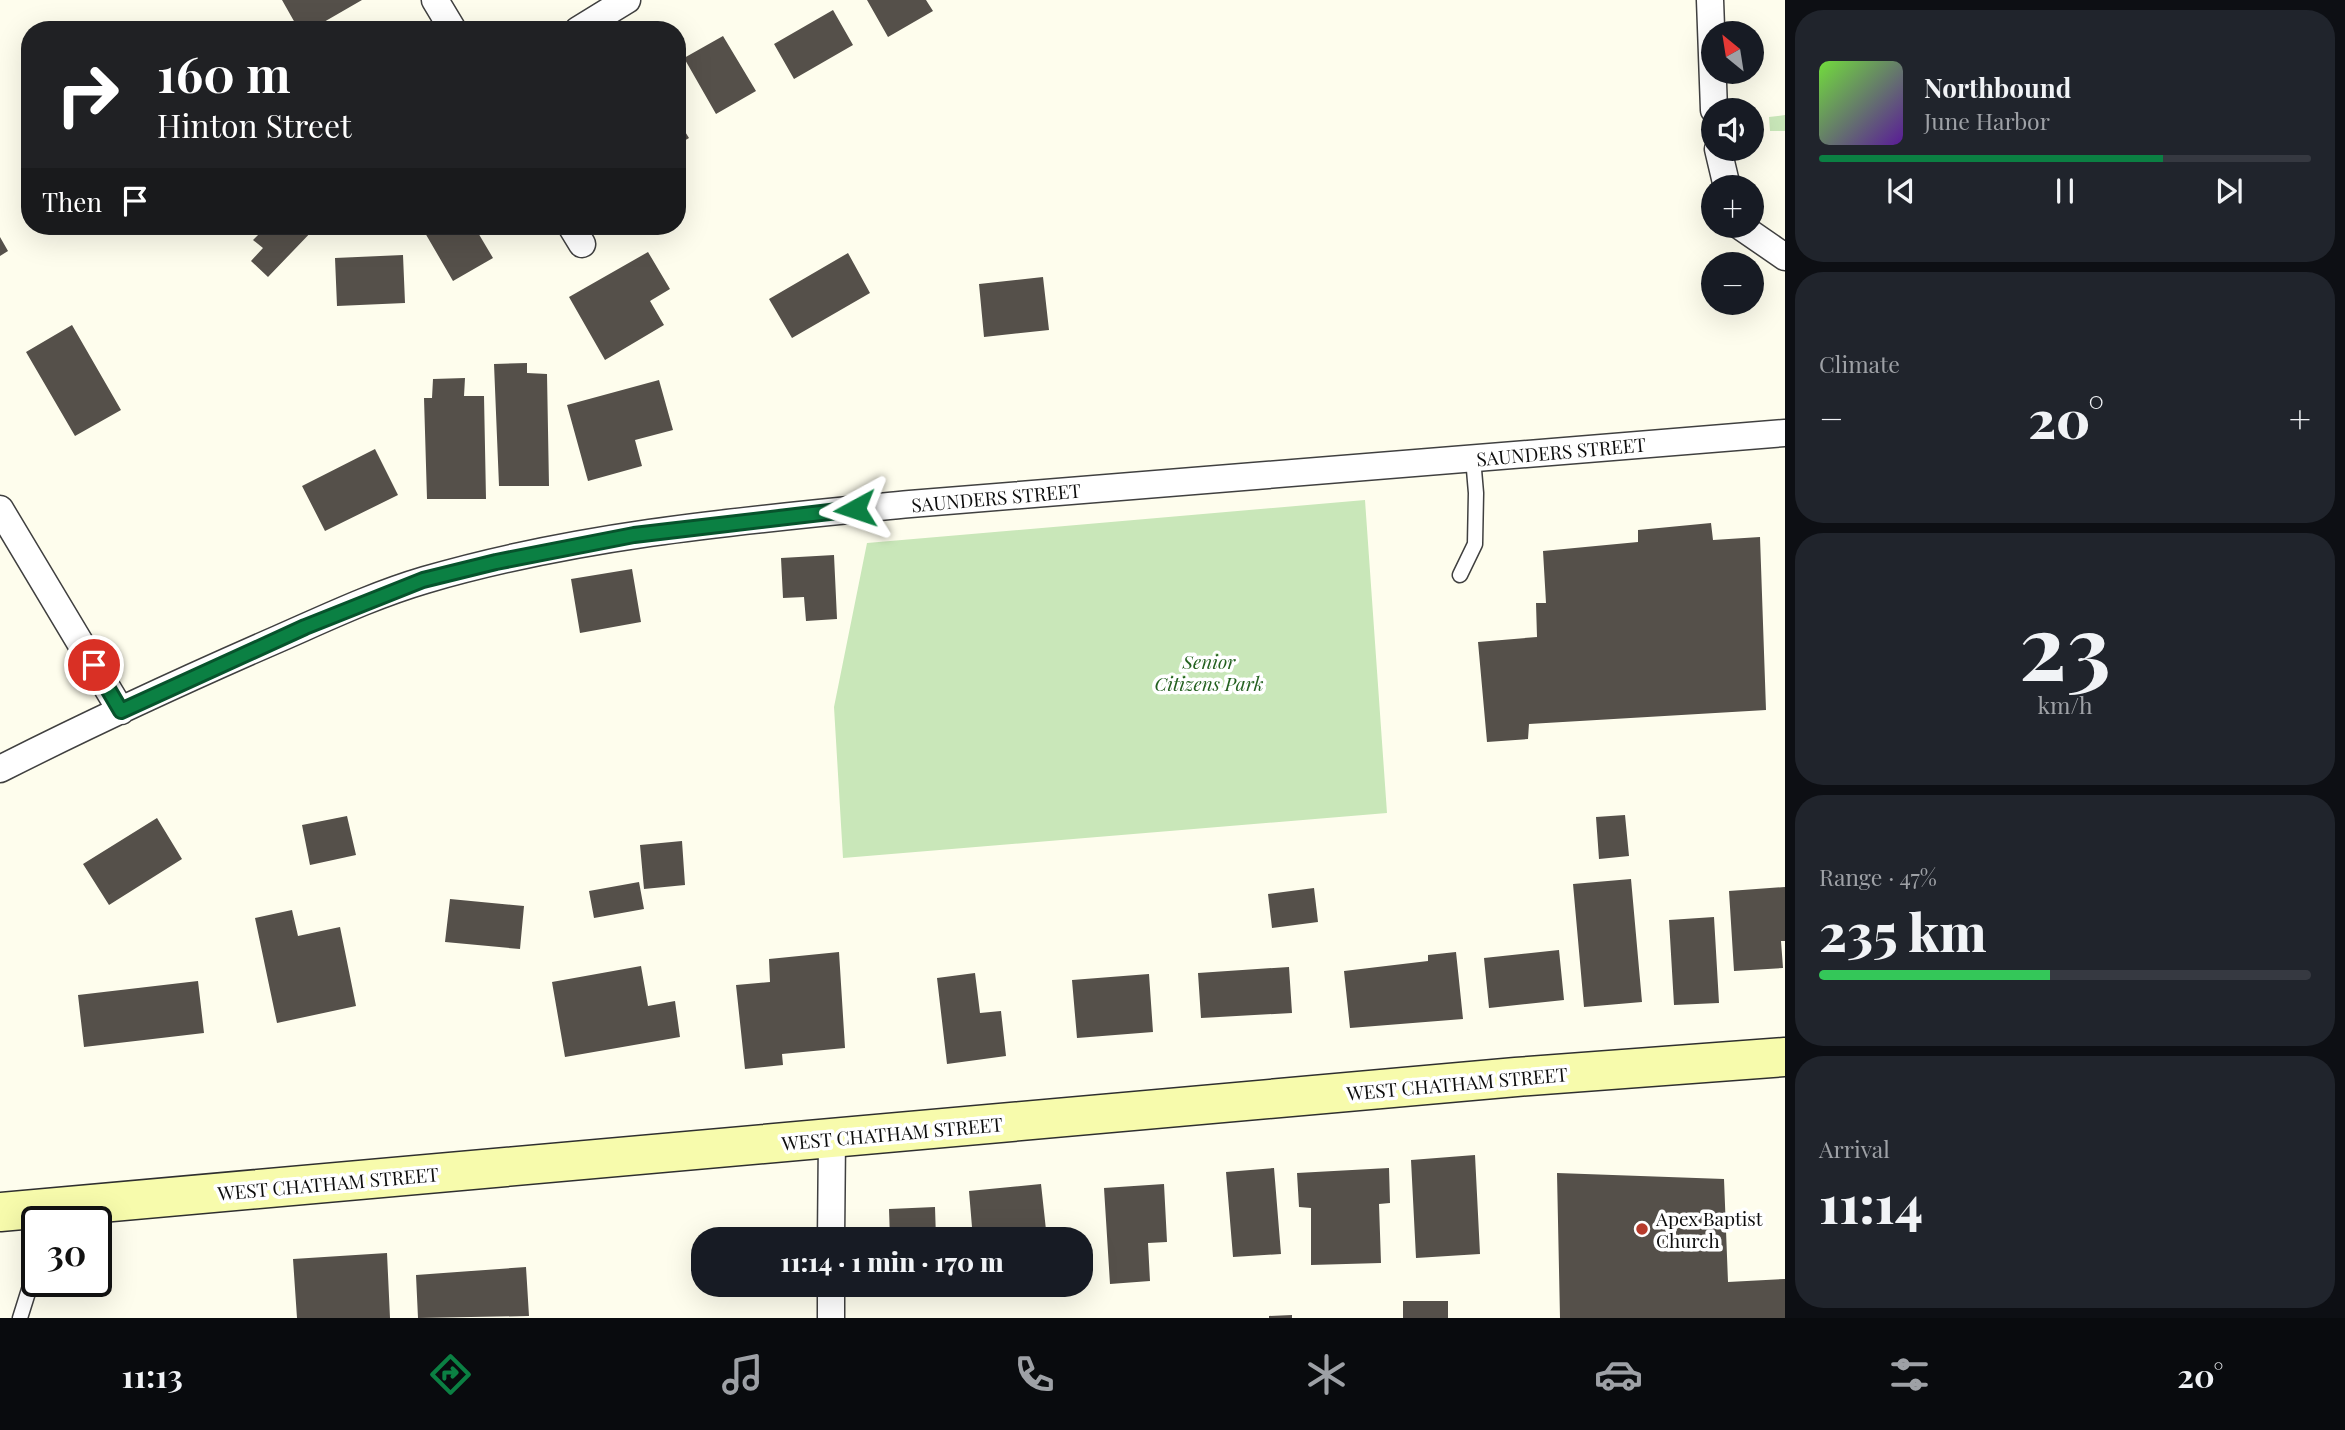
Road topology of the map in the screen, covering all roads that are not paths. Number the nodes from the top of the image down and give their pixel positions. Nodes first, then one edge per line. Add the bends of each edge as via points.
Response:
1 (435, 0) edge
2 (627, 0) edge
3 (1710, 0) edge
4 (448, 21) edge
5 (593, 21) edge
6 (1714, 98) edge
7 (1757, 238) edge
8 (1785, 257) edge
9 (1785, 433) edge
10 (1473, 458) junction
11 (4, 525) edge
12 (1460, 575) dead end
13 (121, 711) junction
14 (0, 769) edge
15 (1785, 1057) edge
16 (832, 1138) junction
17 (112, 1208) edge
18 (0, 1212) edge
19 (21, 1213) edge
20 (831, 1227) edge
21 (27, 1297) edge
22 (831, 1297) edge
23 (20, 1318) edge
24 (831, 1318) edge

1 - 4 street
2 - 5 street
3 - 6 street
7 - 8 street
9 - 10 street, SAUNDERS STREET
10 - 12 lane via 1475,544
10 - 13 street, SAUNDERS STREET via 910,504 634,535 423,580 326,618
11 - 13 street
13 - 14 street, SAUNDERS STREET
15 - 16 street, WEST CHATHAM STREET
16 - 17 street, WEST CHATHAM STREET
16 - 20 street
18 - 19 street, WEST CHATHAM STREET
21 - 23 lane
22 - 24 street

